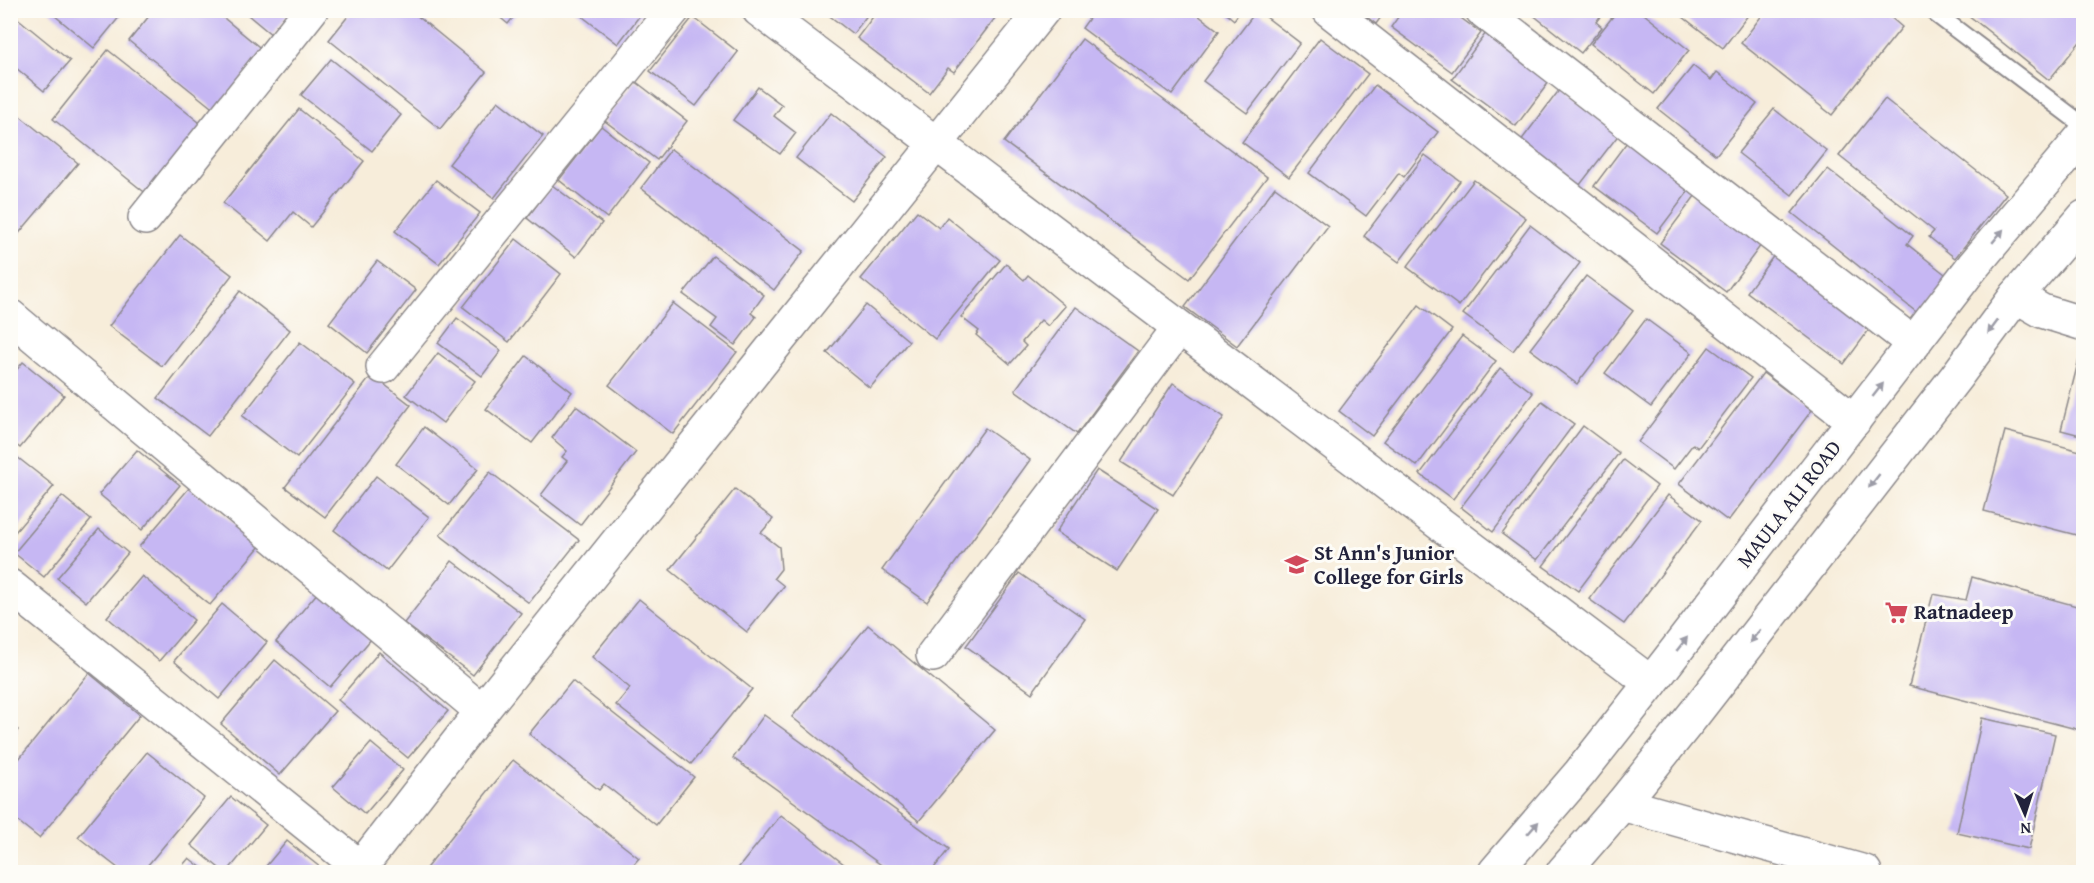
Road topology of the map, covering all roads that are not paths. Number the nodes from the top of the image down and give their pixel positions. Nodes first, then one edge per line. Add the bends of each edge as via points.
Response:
1 (311, 10) edge
2 (673, 10) edge
3 (759, 10) edge
4 (1043, 10) edge
5 (1329, 10) edge
6 (1482, 10) edge
7 (1936, 14) dead end
8 (2084, 126) edge
9 (2084, 135) edge
10 (936, 144) junction
11 (2084, 217) edge
12 (145, 218) dead end
13 (2016, 296) junction
14 (10, 316) edge
15 (2084, 324) edge
16 (1179, 328) junction
17 (1914, 344) junction
18 (383, 368) dead end
19 (1854, 421) junction
20 (10, 586) edge
21 (933, 655) dead end
22 (1652, 683) junction
23 (482, 711) junction
24 (1622, 804) junction
25 (359, 870) edge
26 (1495, 873) edge
27 (1563, 873) edge
28 (1865, 873) edge

1 - 12 street
2 - 18 street
3 - 10 street
4 - 10 street
5 - 19 street
6 - 17 street
7 - 8 lane
17 -> 9 street, MAULA ALI ROAD via 1973,266
10 - 16 street
10 - 23 street
11 - 13 street
13 - 15 street via 2042,311
13 -> 24 street
14 - 23 street
16 - 21 street
16 - 22 street
19 -> 17 street, MAULA ALI ROAD
22 -> 19 street, MAULA ALI ROAD
20 - 25 street
26 -> 22 street, MAULA ALI ROAD
23 - 25 street
24 - 27 street
24 - 28 street

